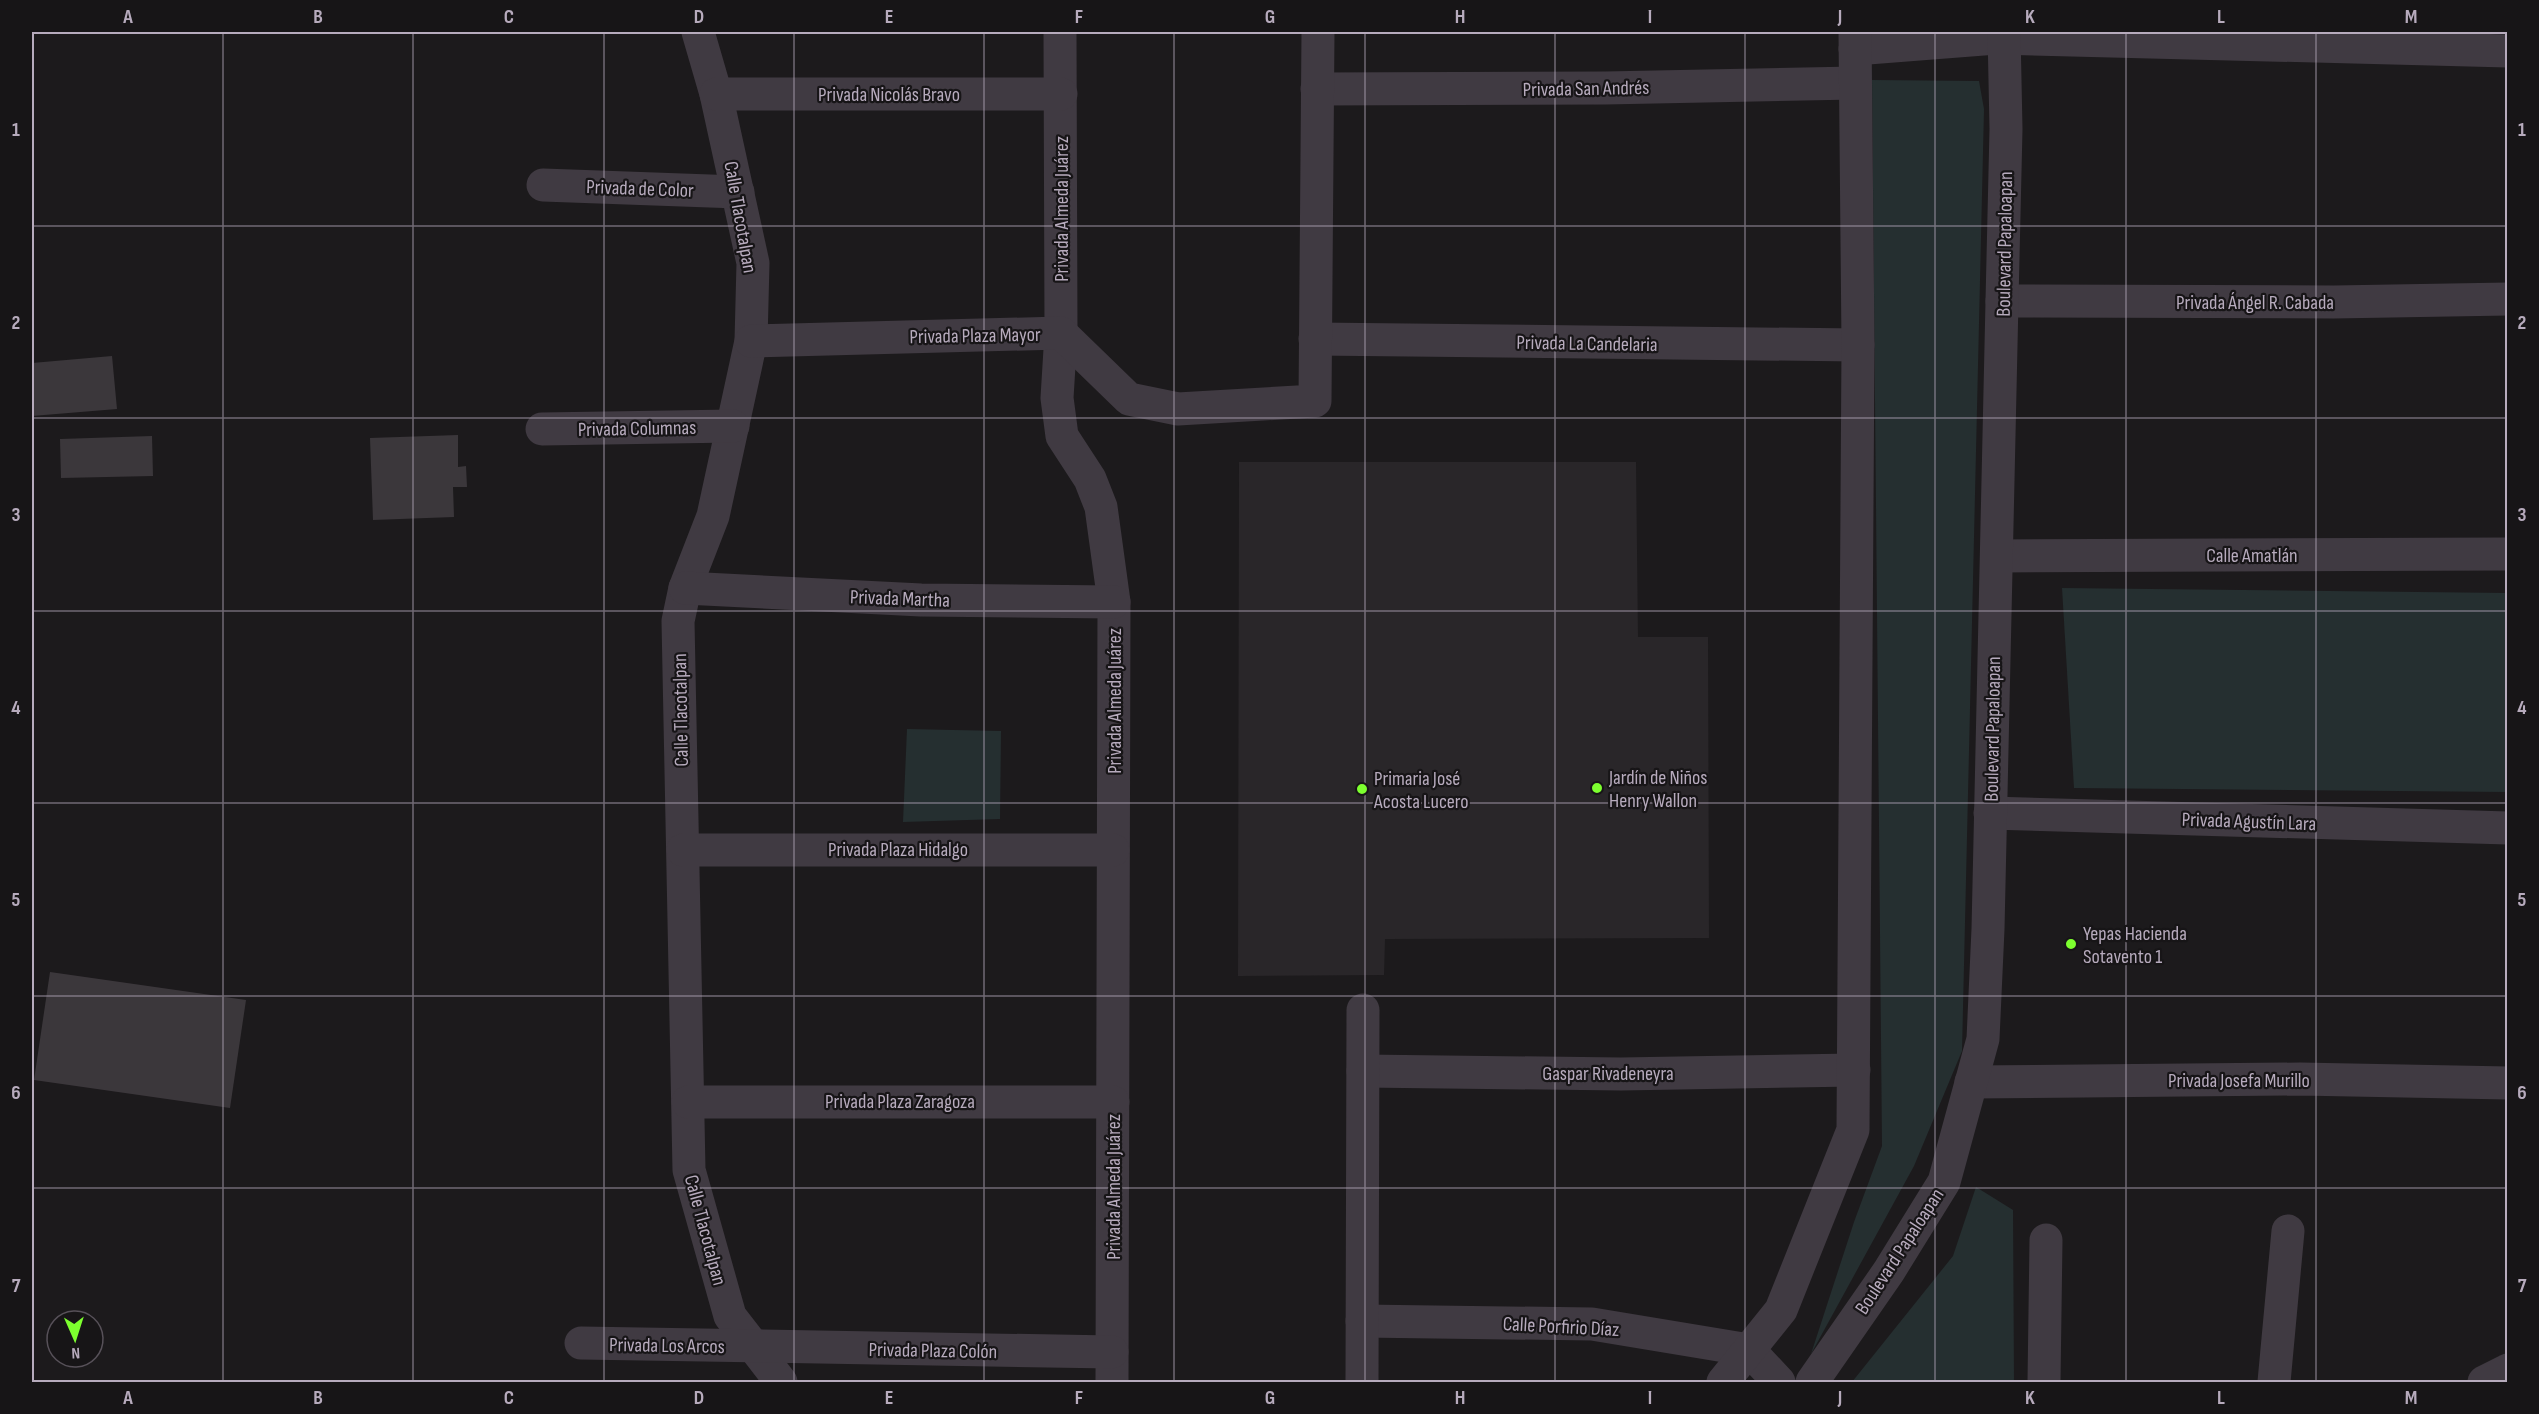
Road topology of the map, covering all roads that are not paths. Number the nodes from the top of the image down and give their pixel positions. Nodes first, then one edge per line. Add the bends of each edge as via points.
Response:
1 (698, 32) edge
2 (1060, 32) edge
3 (1318, 32) edge
4 (2004, 35) edge
5 (1855, 40) edge
6 (2508, 51) edge
7 (1855, 83) junction
8 (1317, 89) junction
9 (716, 94) junction
10 (1061, 94) junction
11 (543, 185) dead end
12 (738, 192) junction
13 (2508, 299) edge
14 (2002, 302) junction
15 (1061, 333) junction
16 (1315, 339) junction
17 (750, 341) junction
18 (1858, 345) junction
19 (733, 426) junction
20 (542, 429) dead end
21 (2508, 554) edge
22 (1997, 555) junction
23 (685, 588) junction
24 (1114, 602) junction
25 (1990, 813) junction
26 (2508, 828) edge
27 (683, 850) junction
28 (1113, 850) junction
29 (1363, 1010) dead end
30 (1854, 1070) junction
31 (1363, 1071) junction
32 (1971, 1082) junction
33 (2508, 1083) edge
34 (688, 1102) junction
35 (1113, 1102) junction
36 (2288, 1231) dead end
37 (2046, 1240) dead end
38 (1362, 1321) junction
39 (581, 1343) dead end
40 (754, 1347) junction
41 (1749, 1350) junction
42 (1112, 1367) edge
43 (2508, 1370) edge
44 (781, 1383) edge
45 (1362, 1383) edge
46 (1723, 1383) edge
47 (1779, 1383) edge
48 (1812, 1383) edge
49 (2044, 1383) edge
50 (2274, 1383) edge
51 (2484, 1383) edge

1 - 9 street, Calle Tlacotalpan
2 - 10 street, Privada Almeda Juárez
3 - 8 street
4 - 5 street
4 - 6 street
4 - 14 street, Boulevard Papaloapan
5 - 7 street
7 - 8 street, Privada San Andrés
7 - 18 street
8 - 16 street
9 - 10 street, Privada Nicolás Bravo
9 - 12 street, Calle Tlacotalpan
10 - 15 street, Privada Almeda Juárez
11 - 12 street, Privada de Color
12 - 17 street, Calle Tlacotalpan via 753,263
13 - 14 street, Privada Ángel R. Cabada
14 - 22 street, Boulevard Papaloapan
15 - 16 street, Privada Plaza Mayor via 1129,399 1178,409 1315,401
15 - 17 street, Privada Plaza Mayor
15 - 24 street, Privada Almeda Juárez via 1057,398 1062,436 1090,479 1101,507
16 - 18 street, Privada La Candelaria
17 - 19 street, Calle Tlacotalpan
18 - 30 street
19 - 20 street, Privada Columnas
19 - 23 street, Calle Tlacotalpan via 713,516
21 - 22 street, Calle Amatlán
22 - 25 street, Boulevard Papaloapan
23 - 24 street, Privada Martha via 921,600
23 - 27 street, Calle Tlacotalpan via 678,621
24 - 28 street, Privada Almeda Juárez
25 - 26 street, Privada Agustín Lara
25 - 32 street, Boulevard Papaloapan via 1983,1039
27 - 28 street, Privada Plaza Hidalgo
27 - 34 street, Calle Tlacotalpan
28 - 35 street, Privada Almeda Juárez
29 - 31 street
30 - 31 street, Gaspar Rivadeneyra via 1621,1074
30 - 41 street via 1853,1130 1781,1310
31 - 38 street
32 - 33 street, Privada Josefa Murillo via 2300,1079
32 - 48 street, Boulevard Papaloapan via 1944,1182
34 - 35 street, Privada Plaza Zaragoza
34 - 40 street, Calle Tlacotalpan via 689,1170 730,1316
35 - 42 street, Privada Almeda Juárez
36 - 50 street
37 - 49 street
38 - 41 street, Calle Porfirio Díaz via 1592,1324
38 - 45 street
39 - 40 street, Privada Los Arcos
40 - 42 street, Privada Plaza Colón
40 - 44 street, Calle Tlacotalpan
41 - 46 street
41 - 47 street
43 - 51 street

